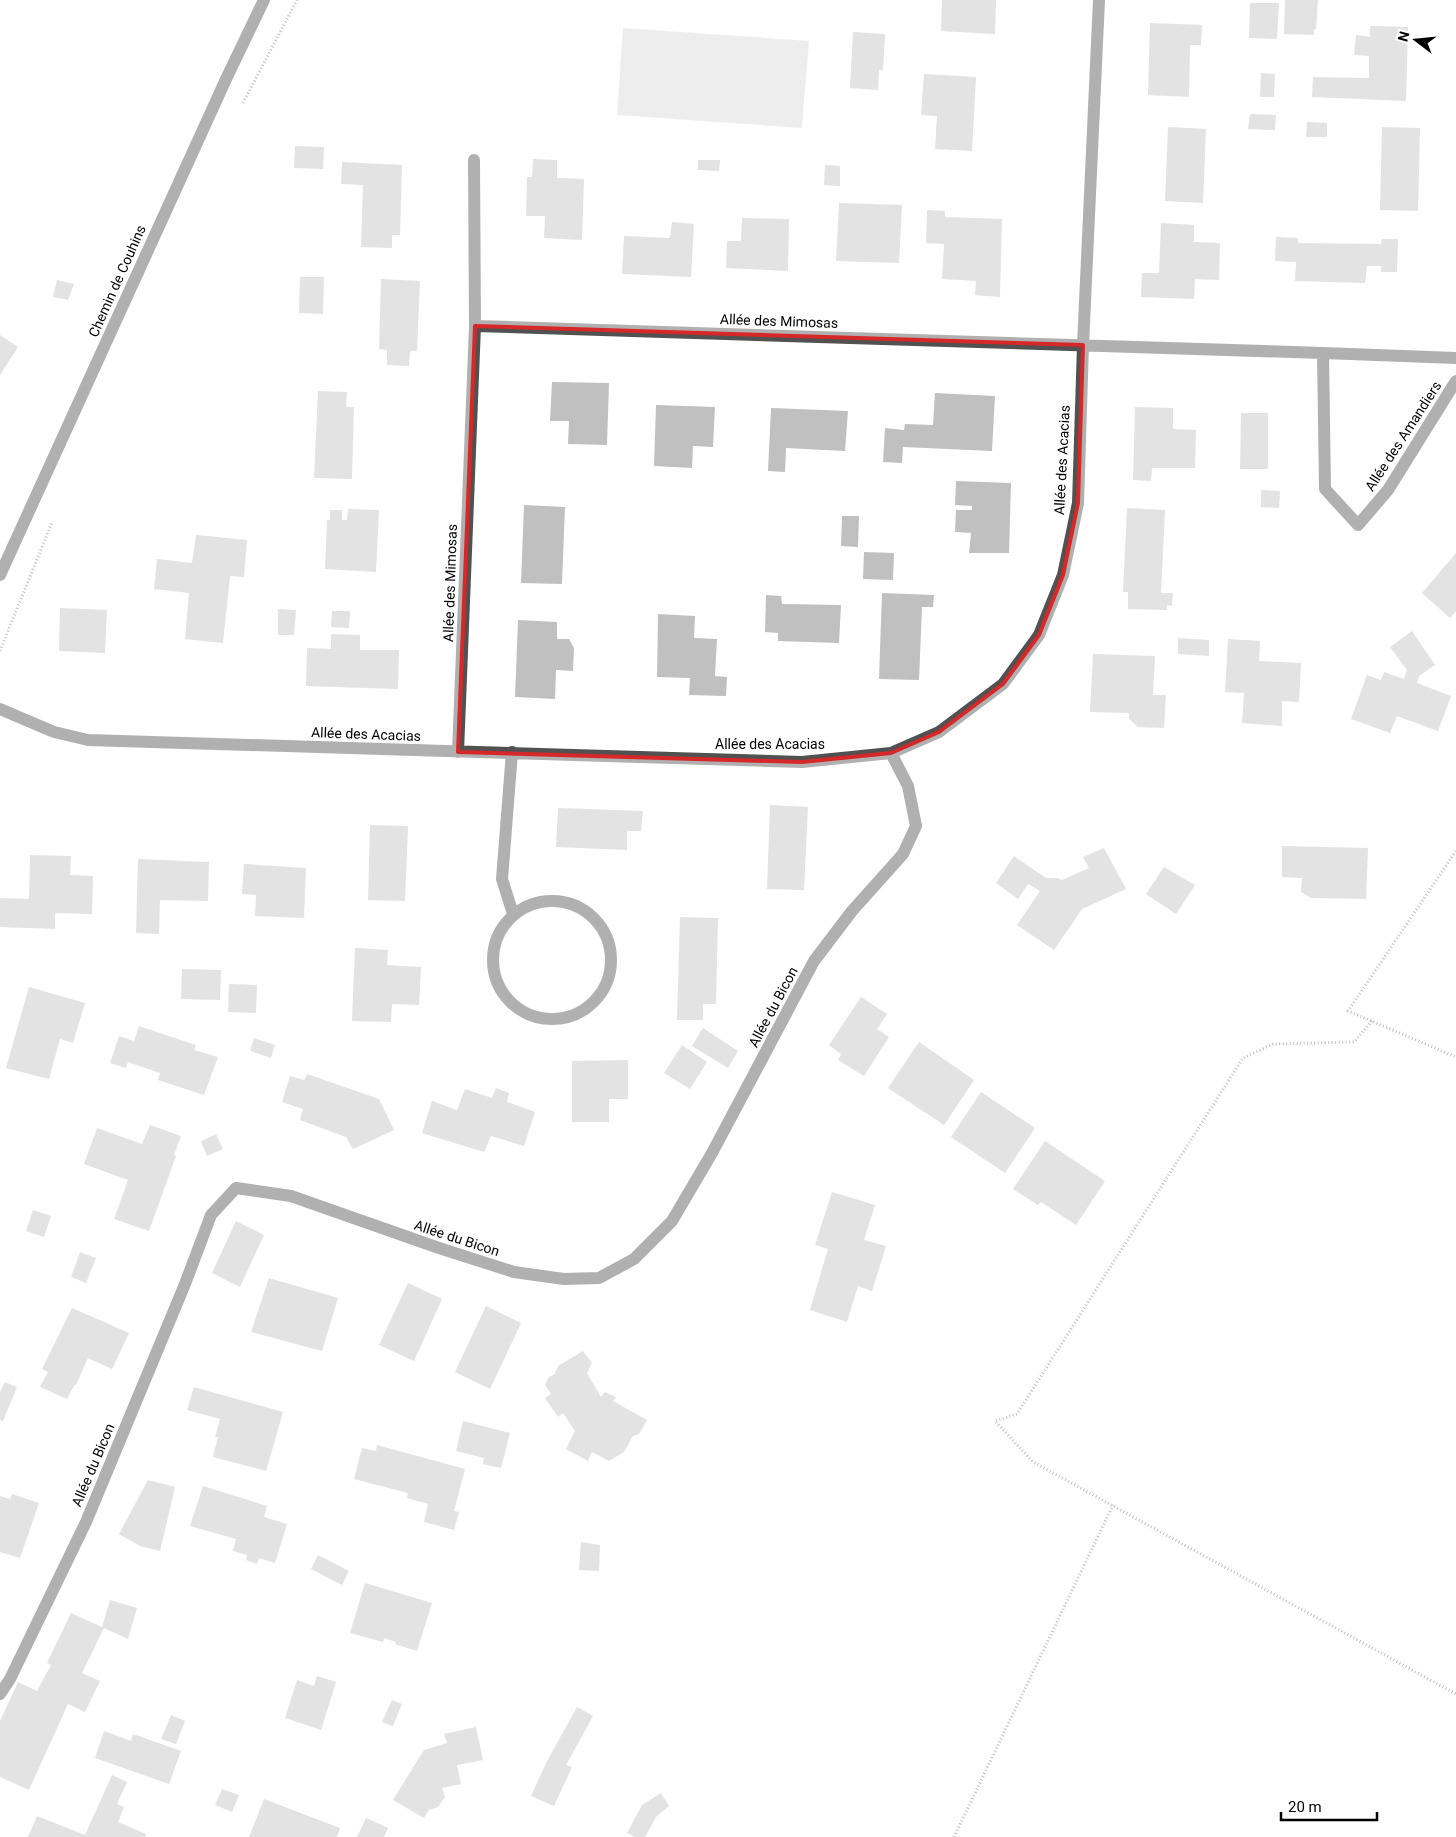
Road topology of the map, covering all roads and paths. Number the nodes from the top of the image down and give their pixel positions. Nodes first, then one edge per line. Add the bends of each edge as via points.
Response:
1 (264, 0) edge
2 (1099, 0) edge
3 (474, 160) dead end
4 (475, 326) junction
5 (1083, 345) junction
6 (1323, 353) junction
7 (1456, 358) edge
8 (1456, 381) edge
9 (0, 575) edge
10 (0, 709) edge
11 (458, 752) junction
12 (512, 752) junction
13 (891, 753) junction
14 (1456, 852) edge
15 (513, 914) junction
16 (1372, 1021) junction
17 (1456, 1057) edge
18 (1113, 1505) junction
19 (0, 1694) edge
20 (1456, 1694) edge
21 (954, 1837) edge

1 - 9 street, Chemin de Couhins
2 - 5 street, Allée des Acacias
3 - 4 street, Allée des Mimosas
4 - 5 street, Allée des Mimosas
4 - 11 street, Allée des Mimosas
5 - 6 street
5 - 13 street, Allée des Acacias via 1078,502 1063,575 1039,635 1002,684 939,732
6 - 7 street
6 - 8 street, Allée des Amandiers via 1324,489 1358,525 1388,490
10 - 11 street, Allée des Acacias via 54,732 88,740
11 - 12 street, Allée des Acacias
12 - 13 street, Allée des Acacias via 802,762
12 - 15 street via 502,878
13 - 19 street, Allée du Bicon via 908,786 916,826 903,854 852,911 814,961 712,1154 672,1221 634,1259 599,1278 514,1272 290,1196 236,1188 211,1215 86,1522
14 - 16 path via 1348,1011
15 - 15 street via 501,929 494,946 492,965 497,983 507,999 521,1011 538,1018 557,1020 575,1015 593,1004 605,987 612,968 611,947 603,928 589,912 572,903 551,899 530,904
16 - 17 path
16 - 18 path via 1354,1042 1273,1044 1243,1058 1017,1414 995,1421 1034,1462
18 - 20 path
18 - 21 path

